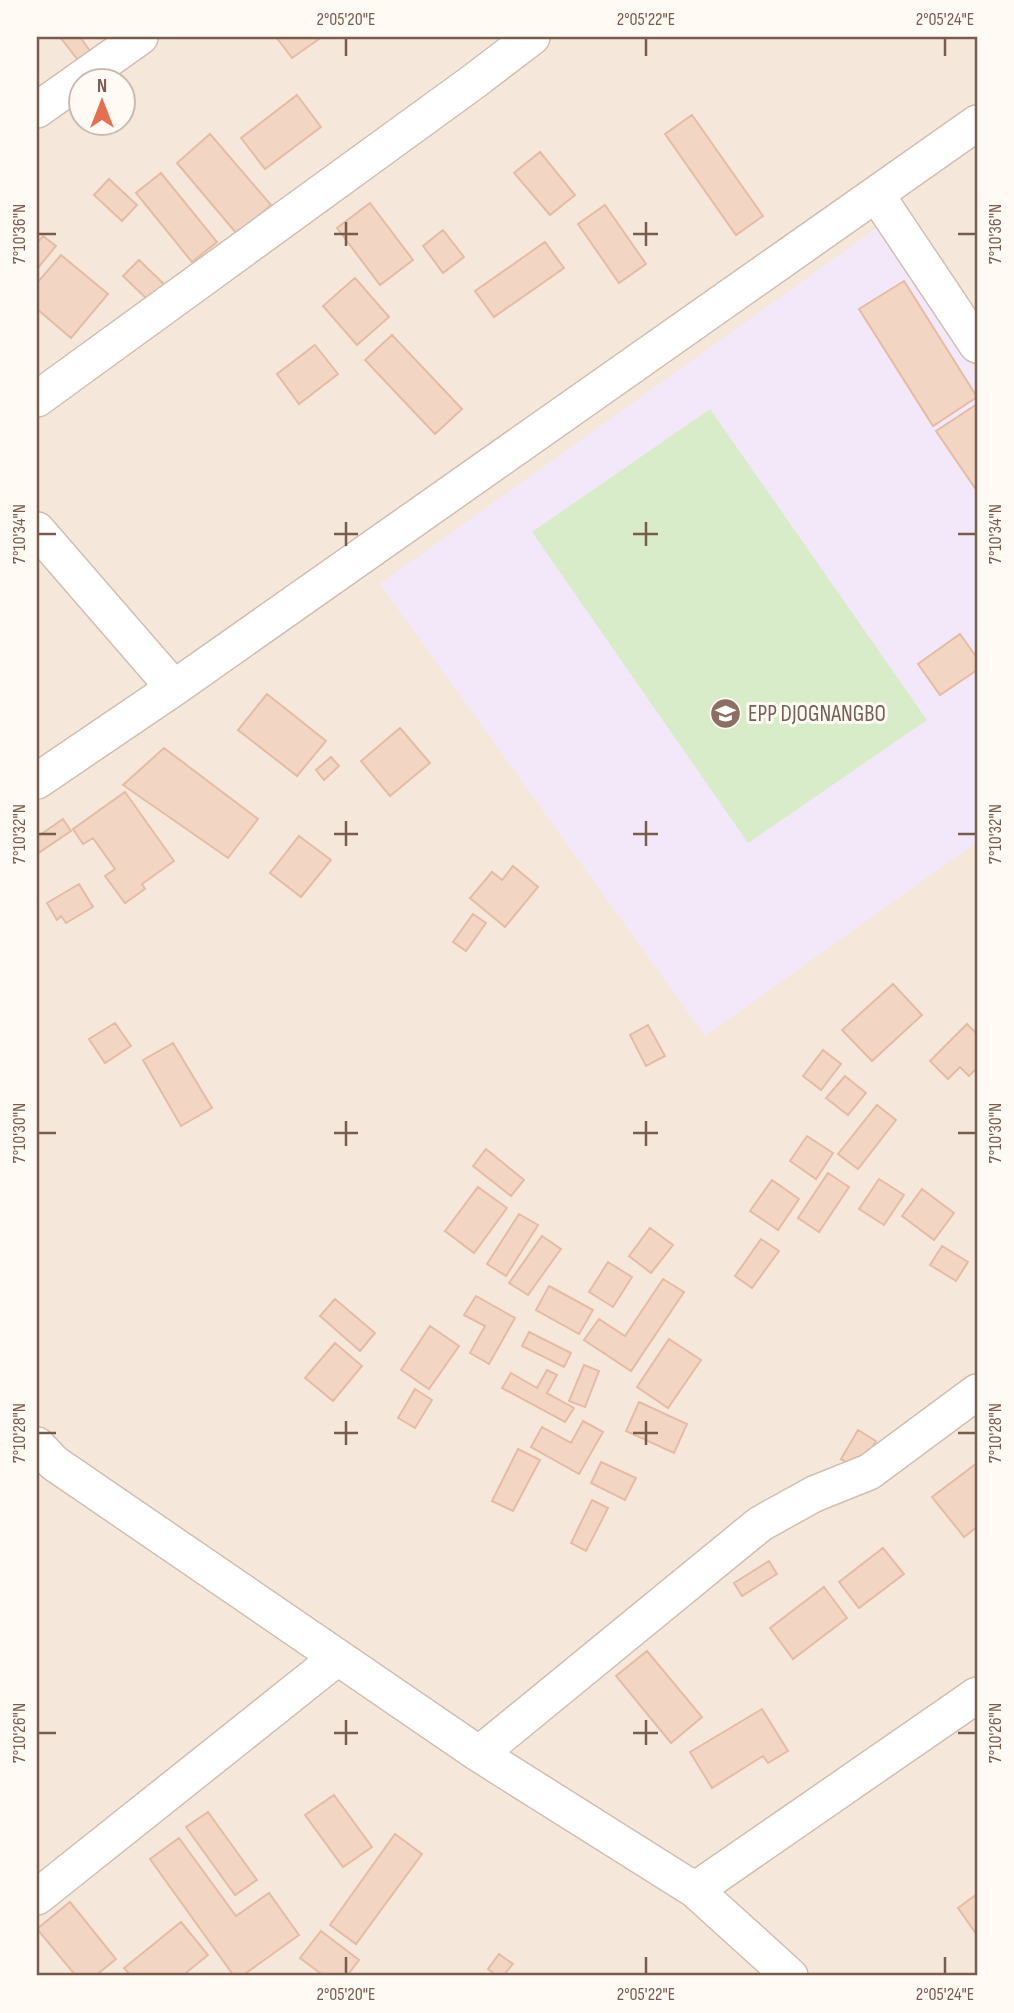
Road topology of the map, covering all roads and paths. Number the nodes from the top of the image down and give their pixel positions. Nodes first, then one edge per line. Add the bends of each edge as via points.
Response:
1 (141, 37) edge
2 (532, 37) edge
3 (37, 110) edge
4 (977, 123) edge
5 (876, 194) junction
6 (977, 345) edge
7 (37, 399) edge
8 (37, 530) edge
9 (174, 688) junction
10 (37, 781) edge
11 (976, 1397) edge
12 (42, 1462) edge
13 (337, 1658) junction
14 (977, 1695) edge
15 (479, 1754) junction
16 (695, 1890) junction
17 (37, 1898) edge
18 (790, 1976) edge

1 - 3 street
2 - 7 street
4 - 5 street
5 - 6 street
5 - 9 street
8 - 9 street
9 - 10 street
11 - 15 street via 869,1472 814,1494 760,1524
12 - 13 street
13 - 15 street
13 - 17 street
14 - 16 street
15 - 16 street
16 - 18 street

